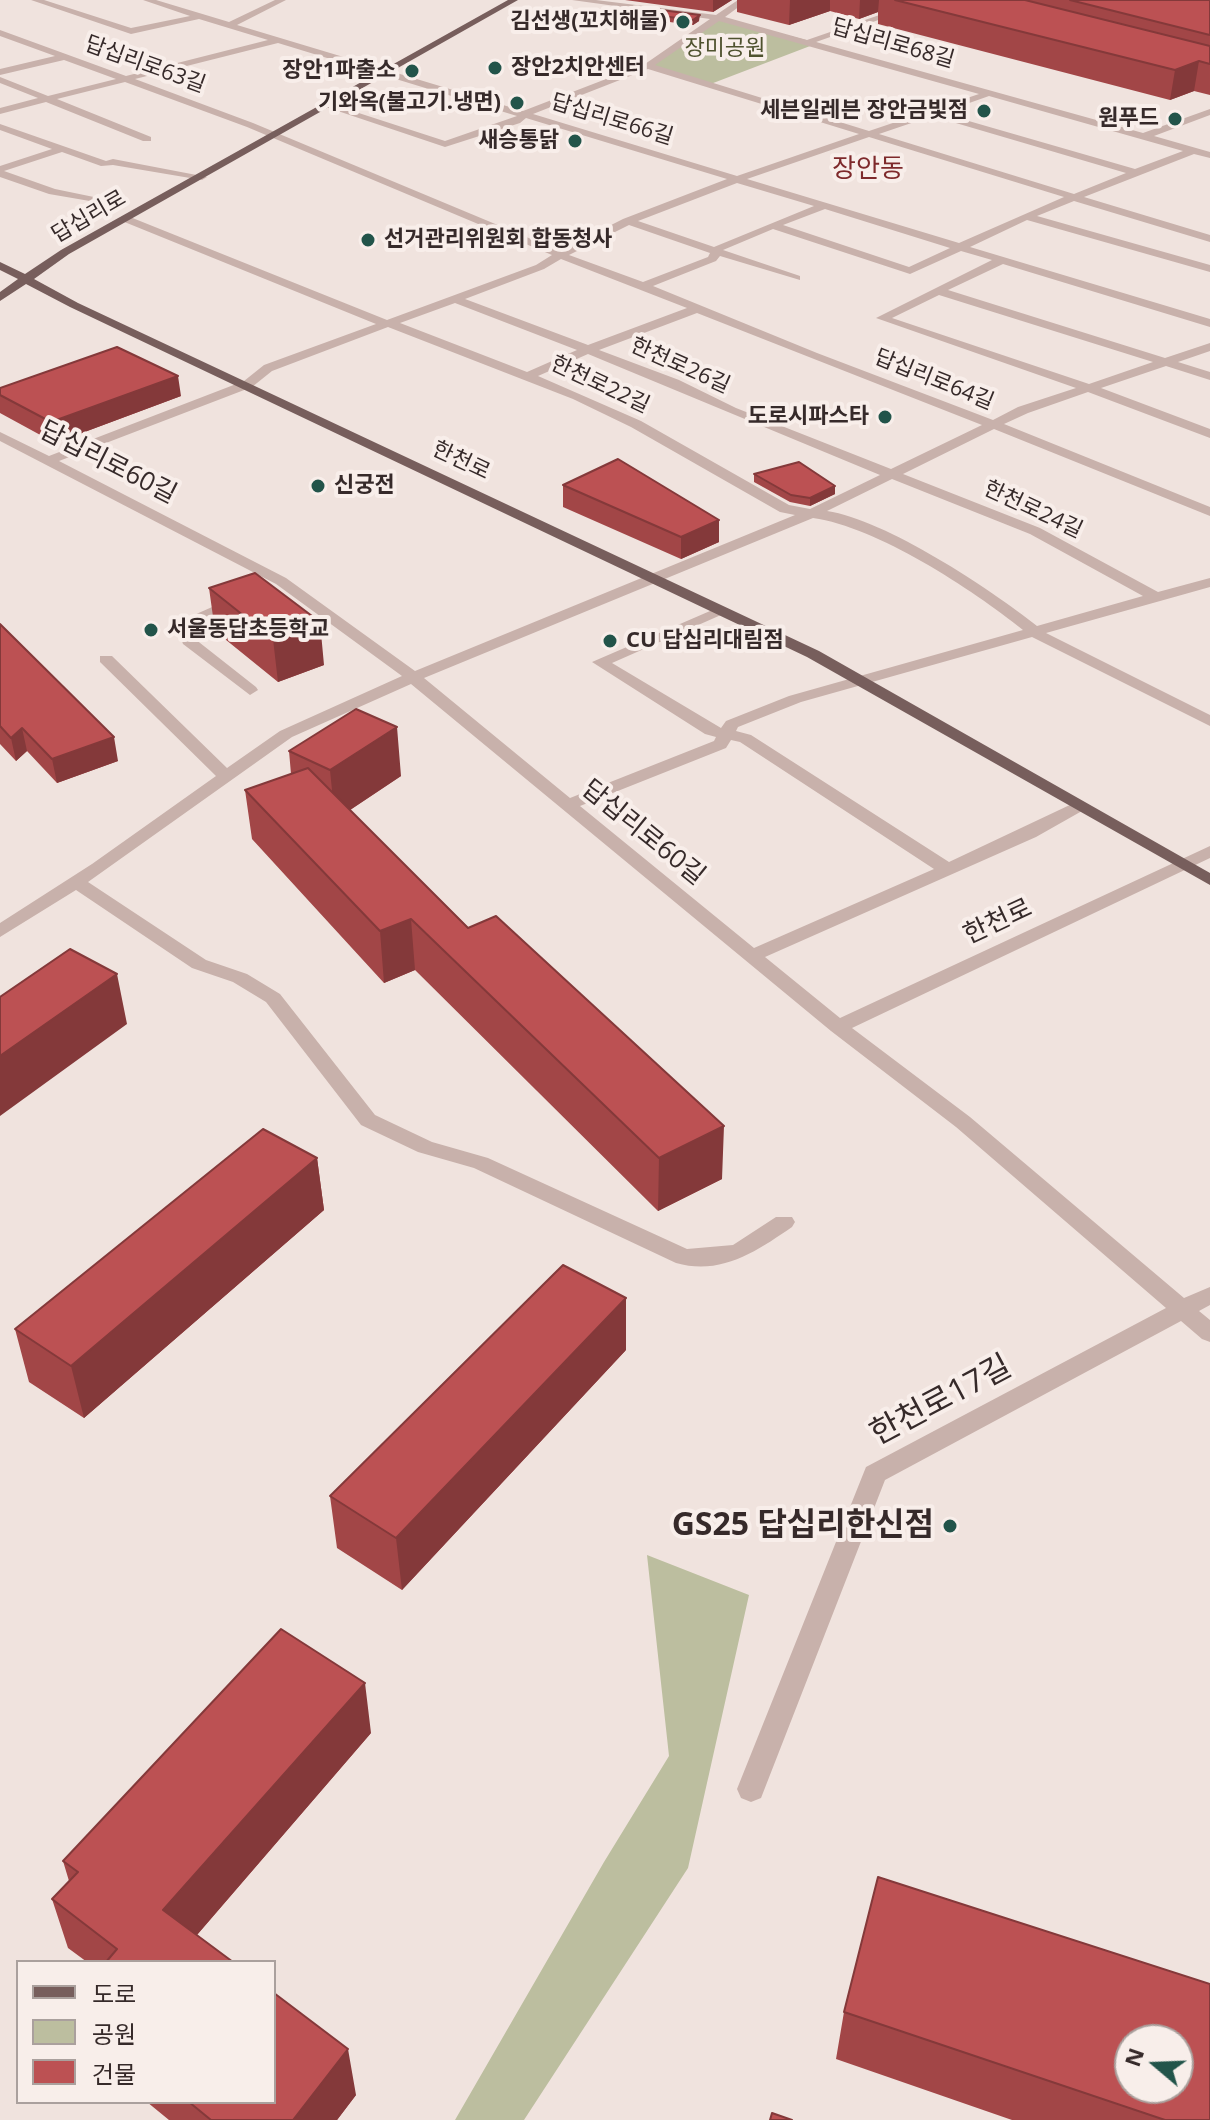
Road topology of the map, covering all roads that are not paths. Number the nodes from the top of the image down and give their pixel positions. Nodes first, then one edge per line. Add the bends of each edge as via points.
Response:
1 (35, 0) edge
2 (65, 0) edge
3 (282, 0) edge
4 (514, 0) edge
5 (576, 0) edge
6 (744, 0) edge
7 (932, 0) edge
8 (154, 1) edge
9 (48, 4) junction
10 (949, 4) edge
11 (201, 16) junction
12 (719, 18) junction
13 (230, 25) junction
14 (0, 33) edge
15 (278, 40) junction
16 (811, 41) junction
17 (64, 57) junction
18 (648, 66) junction
19 (0, 72) edge
20 (387, 72) junction
21 (0, 80) edge
22 (124, 80) junction
23 (990, 93) junction
24 (48, 98) junction
25 (328, 106) junction
26 (0, 111) edge
27 (932, 113) junction
28 (1209, 113) edge
29 (525, 114) junction
30 (0, 127) edge
31 (869, 134) junction
32 (275, 135) junction
33 (1145, 136) junction
34 (147, 139) dead end
35 (62, 149) junction
36 (1194, 150) junction
37 (1210, 155) edge
38 (0, 171) edge
39 (1136, 173) junction
40 (202, 177) junction
41 (739, 178) junction
42 (1074, 197) junction
43 (113, 202) dead end
44 (826, 205) junction
45 (1026, 216) junction
46 (126, 219) junction
47 (627, 221) junction
48 (774, 226) junction
49 (1210, 239) edge
50 (964, 247) junction
51 (716, 252) junction
52 (560, 255) junction
53 (1003, 259) junction
54 (0, 265) edge
55 (1210, 269) edge
56 (796, 278) dead end
57 (26, 279) junction
58 (643, 286) junction
59 (938, 291) junction
60 (0, 297) edge
61 (453, 298) junction
62 (699, 308) junction
63 (1208, 321) edge
64 (385, 323) junction
65 (1210, 347) edge
66 (589, 349) junction
67 (1166, 362) junction
68 (528, 376) junction
69 (1210, 376) edge
70 (248, 384) junction
71 (1089, 388) junction
72 (994, 425) junction
73 (1210, 434) edge
74 (1, 438) edge
75 (47, 461) junction
76 (889, 473) junction
77 (1210, 512) edge
78 (812, 513) junction
79 (656, 580) junction
80 (281, 581) junction
81 (1210, 582) edge
82 (1154, 596) junction
83 (722, 611) junction
84 (1032, 630) junction
85 (106, 659) dead end
86 (413, 677) junction
87 (862, 682) junction
88 (250, 690) dead end
89 (1210, 721) edge
90 (726, 734) junction
91 (226, 777) junction
92 (568, 805) junction
93 (1080, 807) junction
94 (1210, 851) edge
95 (1181, 864) junction
96 (948, 870) junction
97 (1210, 880) edge
98 (76, 882) junction
99 (0, 931) edge
100 (752, 956) junction
101 (838, 1027) junction
102 (784, 1222) dead end
103 (1210, 1295) edge
104 (1183, 1311) junction
105 (1210, 1333) edge
106 (751, 1789) dead end

1 - 9 street
2 - 9 street
3 - 13 street
4 - 20 main road, 답십리로
5 - 12 street, 답십리로68길
6 - 12 street
7 - 10 street
7 - 16 street
8 - 11 street, 답십리로66길
9 - 11 street via 131,31
11 - 13 street, 답십리로66길
12 - 16 street, 답십리로68길
12 - 18 street
13 - 15 street, 답십리로66길
14 - 17 street, 답십리로63길
15 - 20 street, 답십리로66길
15 - 22 street
16 - 23 street, 답십리로68길
17 - 19 street
17 - 22 street, 답십리로63길
18 - 29 street
18 - 31 street
20 - 25 main road, 답십리로
20 - 29 street, 답십리로66길
21 - 24 street
22 - 24 street
22 - 32 street, 답십리로63길
23 - 27 street
23 - 33 street, 답십리로68길
24 - 26 street
24 - 34 street
25 - 29 street via 445,144
25 - 32 main road, 답십리로
27 - 31 street
27 - 39 street
28 - 33 street
29 - 41 street, 답십리로66길
30 - 35 street, 답십리로
31 - 41 street
31 - 42 street
32 - 40 main road, 답십리로
32 - 52 street, 답십리로64길
33 - 36 street, 답십리로68길
35 - 38 street
35 - 40 street, 답십리로 via 105,164
36 - 37 street, 답십리로68길
36 - 39 street
38 - 43 street, 답십리로 via 53,192
39 - 42 street
40 - 46 main road, 답십리로
41 - 44 street, 답십리로66길
41 - 47 street
42 - 45 street
42 - 49 street
44 - 48 street
44 - 50 street, 답십리로66길
45 - 50 street
45 - 55 street
46 - 57 main road, 답십리로
46 - 64 street, 한천로22길
47 - 51 street
47 - 52 street
48 - 50 street via 910,271
48 - 51 street
50 - 53 street, 답십리로66길
51 - 56 street
51 - 58 street via 712,259
52 - 58 street, 답십리로64길
52 - 61 street
53 - 59 street
53 - 63 street, 답십리로66길
54 - 57 main road, 한천로
57 - 60 main road, 답십리로
57 - 70 main road, 한천로
58 - 62 street, 답십리로64길
59 - 67 street
59 - 71 street via 882,318
61 - 64 street
61 - 66 street, 한천로26길
62 - 66 street
62 - 72 street, 답십리로64길
64 - 68 street, 한천로22길
64 - 70 street via 268,368
65 - 67 street
66 - 68 street
66 - 76 street, 한천로26길
67 - 69 street
67 - 71 street
68 - 78 street, 한천로22길 via 636,424 785,509
70 - 75 street
70 - 79 main road, 한천로
71 - 72 street
71 - 73 street
72 - 76 street
72 - 77 street, 답십리로64길
74 - 75 street, 답십리로60길
75 - 80 street, 답십리로60길
76 - 78 street
76 - 82 street, 한천로24길 via 1035,531
78 - 79 street
78 - 84 street, 한천로22길 via 844,518 885,536 1000,604
79 - 83 main road, 한천로
79 - 86 street
80 - 86 street, 답십리로60길
80 - 88 street via 185,627 188,641
81 - 82 street
82 - 84 street
83 - 87 main road, 한천로
83 - 90 street via 600,662 711,731
84 - 87 street
84 - 89 street, 한천로22길
85 - 91 street
86 - 91 street via 286,734
86 - 92 street, 답십리로60길
87 - 90 street via 795,699 732,724
87 - 93 main road, 한천로
90 - 92 street via 720,744
90 - 96 street via 745,738
91 - 98 street
92 - 100 street, 답십리로60길
93 - 95 main road, 한천로
93 - 96 street
94 - 95 street
95 - 97 main road, 한천로
95 - 101 street, 한천로
96 - 100 street
98 - 99 street
98 - 102 street via 199,964 240,978 273,998 368,1120 425,1147 481,1163 684,1257 739,1252
100 - 101 street, 답십리로60길
101 - 104 street, 답십리로60길 via 963,1122
103 - 104 street, 한천로17길
104 - 105 street, 답십리로60길
104 - 106 street, 한천로17길 via 875,1474

